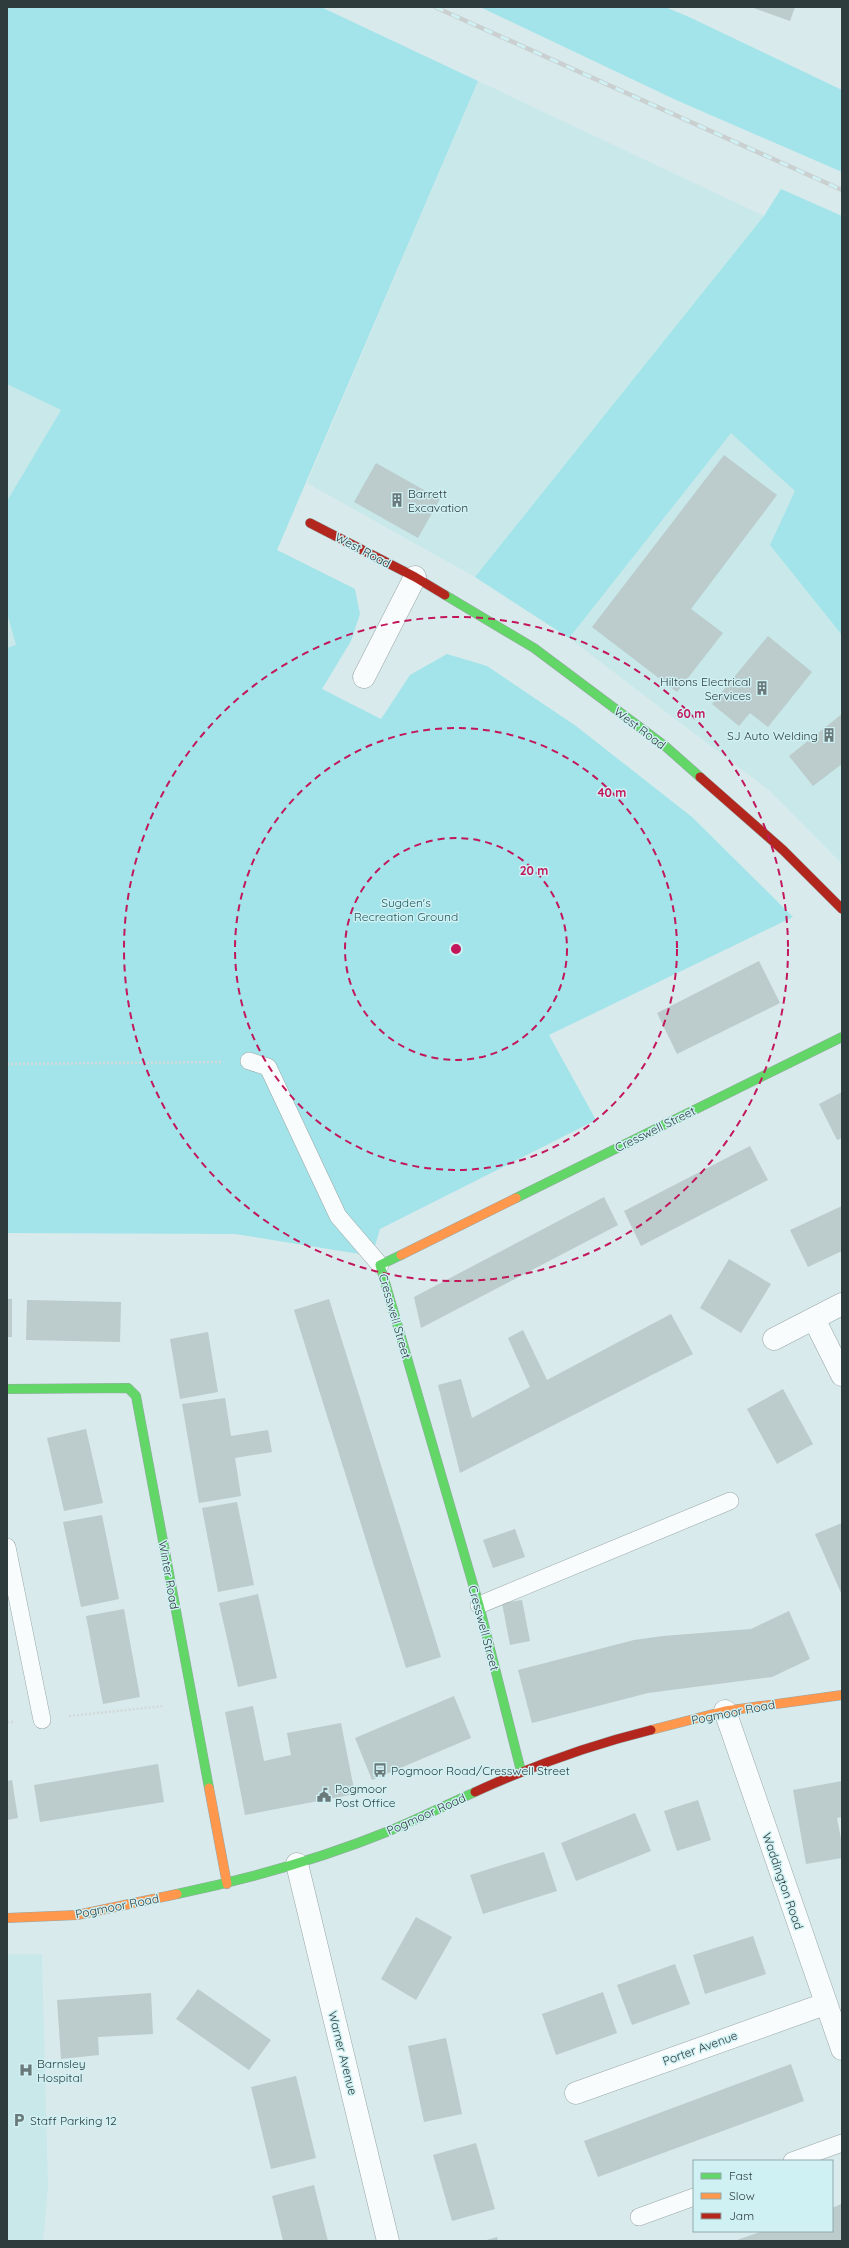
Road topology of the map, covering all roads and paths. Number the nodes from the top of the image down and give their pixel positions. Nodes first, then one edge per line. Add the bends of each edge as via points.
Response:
1 (310, 523) dead end
2 (415, 577) junction
3 (364, 677) dead end
4 (842, 909) edge
5 (842, 1037) edge
6 (249, 1061) joint
7 (7, 1064) edge
8 (380, 1265) junction
9 (842, 1304) edge
10 (814, 1319) junction
11 (774, 1339) dead end
12 (842, 1375) edge
13 (7, 1389) edge
14 (730, 1501) dead end
15 (7, 1547) edge
16 (479, 1605) junction
17 (842, 1695) edge
18 (192, 1702) junction
19 (725, 1711) junction
20 (42, 1720) junction
21 (7, 1722) edge
22 (521, 1771) junction
23 (297, 1864) junction
24 (227, 1884) junction
25 (7, 1918) edge
26 (825, 2004) junction
27 (842, 2049) edge
28 (576, 2093) dead end
29 (842, 2143) edge
30 (795, 2160) edge
31 (693, 2197) edge
32 (639, 2217) dead end
33 (388, 2241) edge

1 - 2 street, West Road
2 - 3 street
2 - 4 street, West Road via 534,648 665,746 783,850
5 - 8 street, Cresswell Street
6 - 7 path
6 - 8 lane via 268,1067 338,1216
8 - 16 street, Cresswell Street
9 - 10 street
10 - 11 street
10 - 12 street
13 - 18 street, Winter Road via 128,1388 136,1396
14 - 16 lane
15 - 20 lane
16 - 22 street, Cresswell Street
17 - 19 street, Pogmoor Road
18 - 20 path
18 - 24 street, Winter Road
19 - 22 street, Pogmoor Road via 619,1738
19 - 26 street, Waddington Road
20 - 21 path
22 - 23 street, Pogmoor Road via 390,1831
23 - 24 street, Pogmoor Road
23 - 33 street, Warner Avenue
24 - 25 street, Pogmoor Road via 77,1915
26 - 27 street, Waddington Road
26 - 28 street, Porter Avenue
29 - 30 lane
31 - 32 lane

